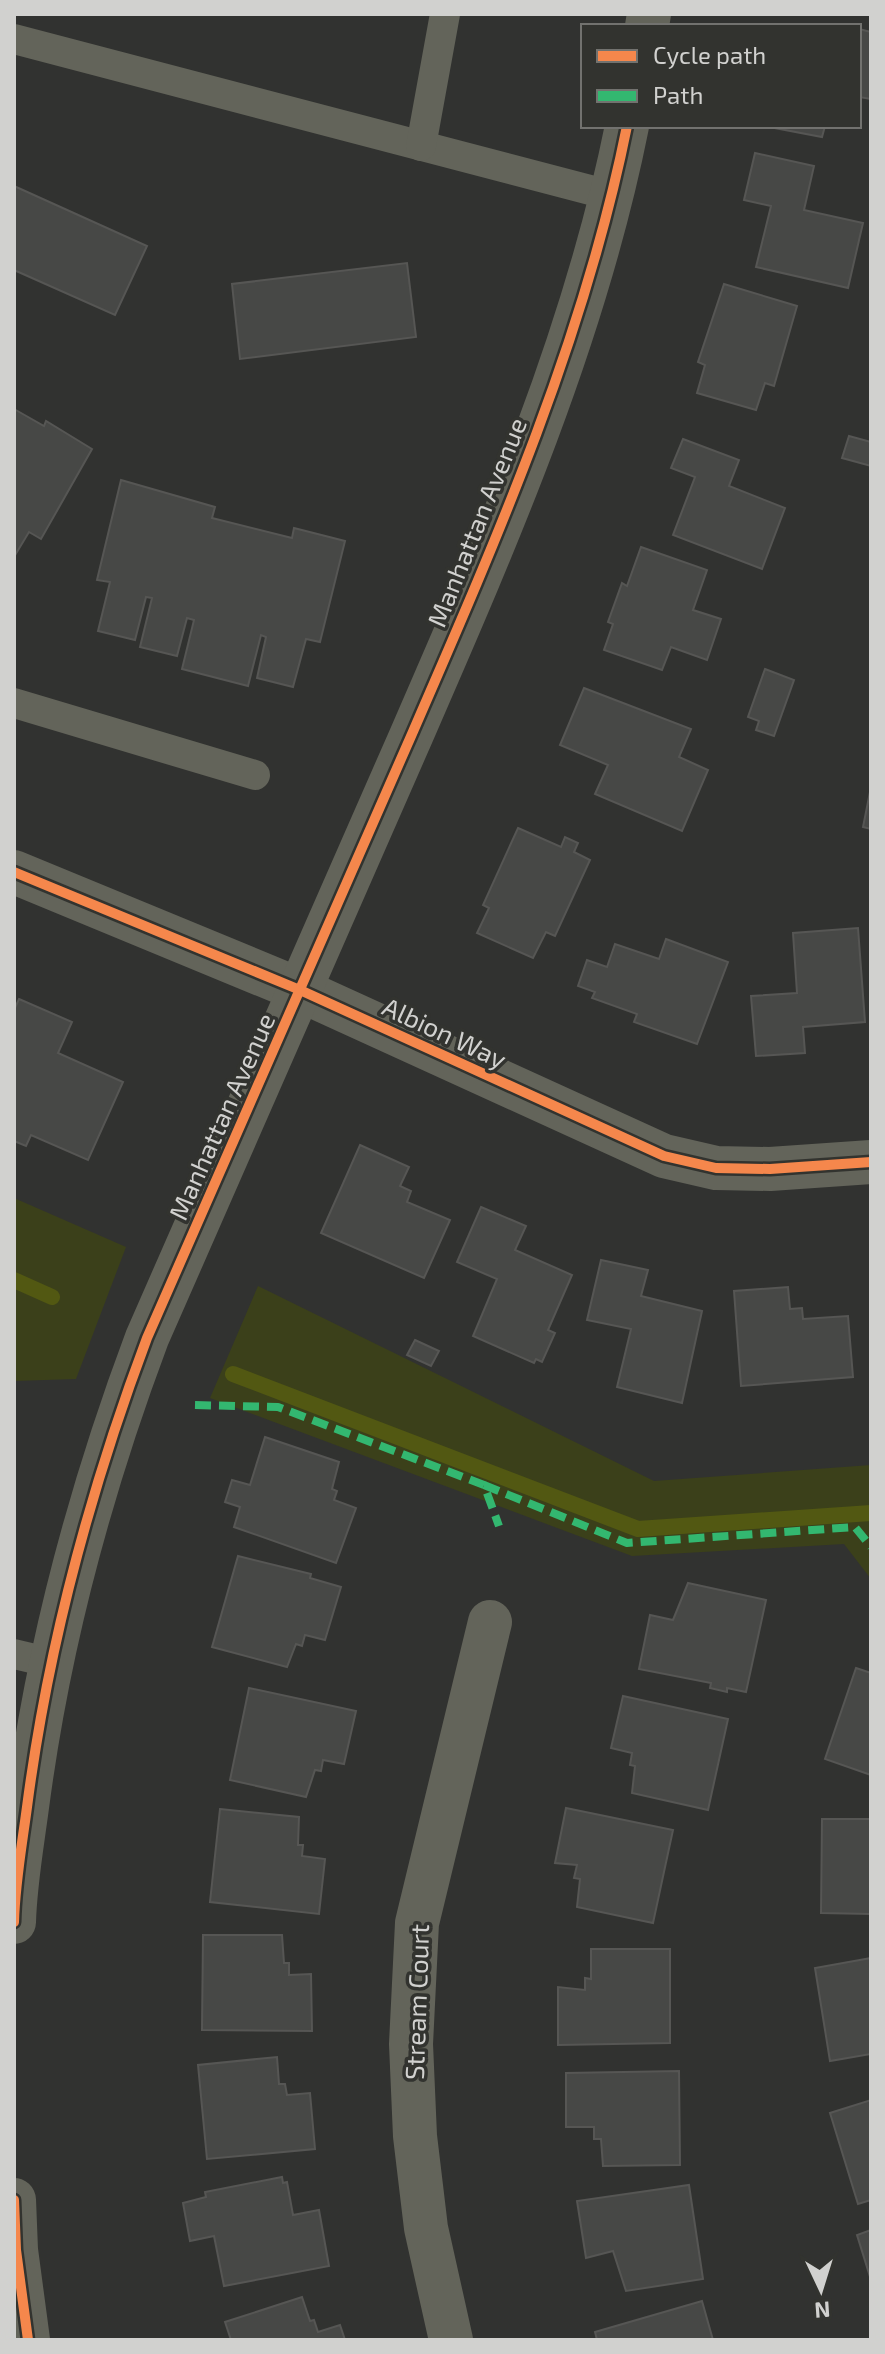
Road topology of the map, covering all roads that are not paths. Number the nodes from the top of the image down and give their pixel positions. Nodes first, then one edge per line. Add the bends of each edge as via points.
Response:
1 (445, 14) edge
2 (14, 39) edge
3 (627, 128) edge
4 (421, 146) junction
5 (613, 196) junction
6 (14, 703) edge
7 (255, 775) dead end
8 (14, 872) edge
9 (300, 990) junction
10 (871, 1162) edge
11 (490, 1622) dead end
12 (33, 1659) edge
13 (14, 1922) edge
14 (14, 2200) edge
15 (22, 2323) edge
16 (451, 2340) edge

1 - 4 lane
2 - 4 lane
3 - 5 street, Manhattan Avenue
4 - 5 lane
5 - 9 street, Manhattan Avenue via 505,519
6 - 7 lane
8 - 9 street, Albion Way
9 - 10 street, Albion Way via 664,1156 716,1168
9 - 12 street, Manhattan Avenue via 147,1338 73,1563
11 - 16 street, Stream Court via 417,1923 411,2044 415,2136 426,2228
12 - 13 street, Manhattan Avenue via 37,1732
14 - 15 street

